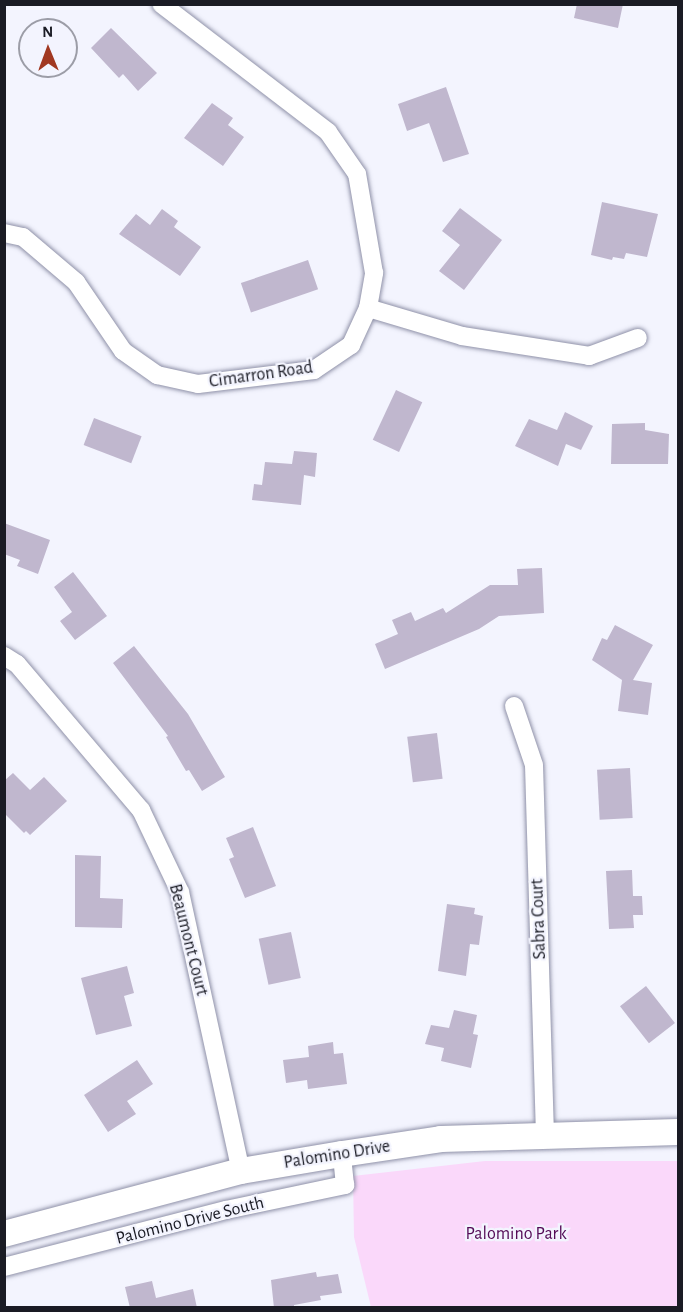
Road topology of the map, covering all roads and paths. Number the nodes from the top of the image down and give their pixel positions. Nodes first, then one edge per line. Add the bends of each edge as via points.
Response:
1 (161, 4) edge
2 (4, 233) edge
3 (368, 308) junction
4 (638, 338) dead end
5 (4, 656) edge
6 (514, 706) dead end
7 (678, 1132) edge
8 (545, 1136) junction
9 (342, 1154) junction
10 (241, 1171) junction
11 (4, 1234) edge
12 (4, 1267) edge

1 - 3 street, Cimarron Road via 328,132 357,174 374,273
2 - 3 street, Cimarron Road via 23,237 76,282 123,351 157,375 188,382 314,370 351,345
3 - 4 street via 462,336 589,356
5 - 10 street, Beaumont Court via 17,664 141,810 180,892
6 - 8 street, Sabra Court via 534,765
7 - 8 street, Palomino Drive
8 - 9 street, Palomino Drive via 441,1139
9 - 10 street, Palomino Drive
9 - 12 street, Palomino Drive South via 345,1185 226,1210
10 - 11 street, Palomino Drive

